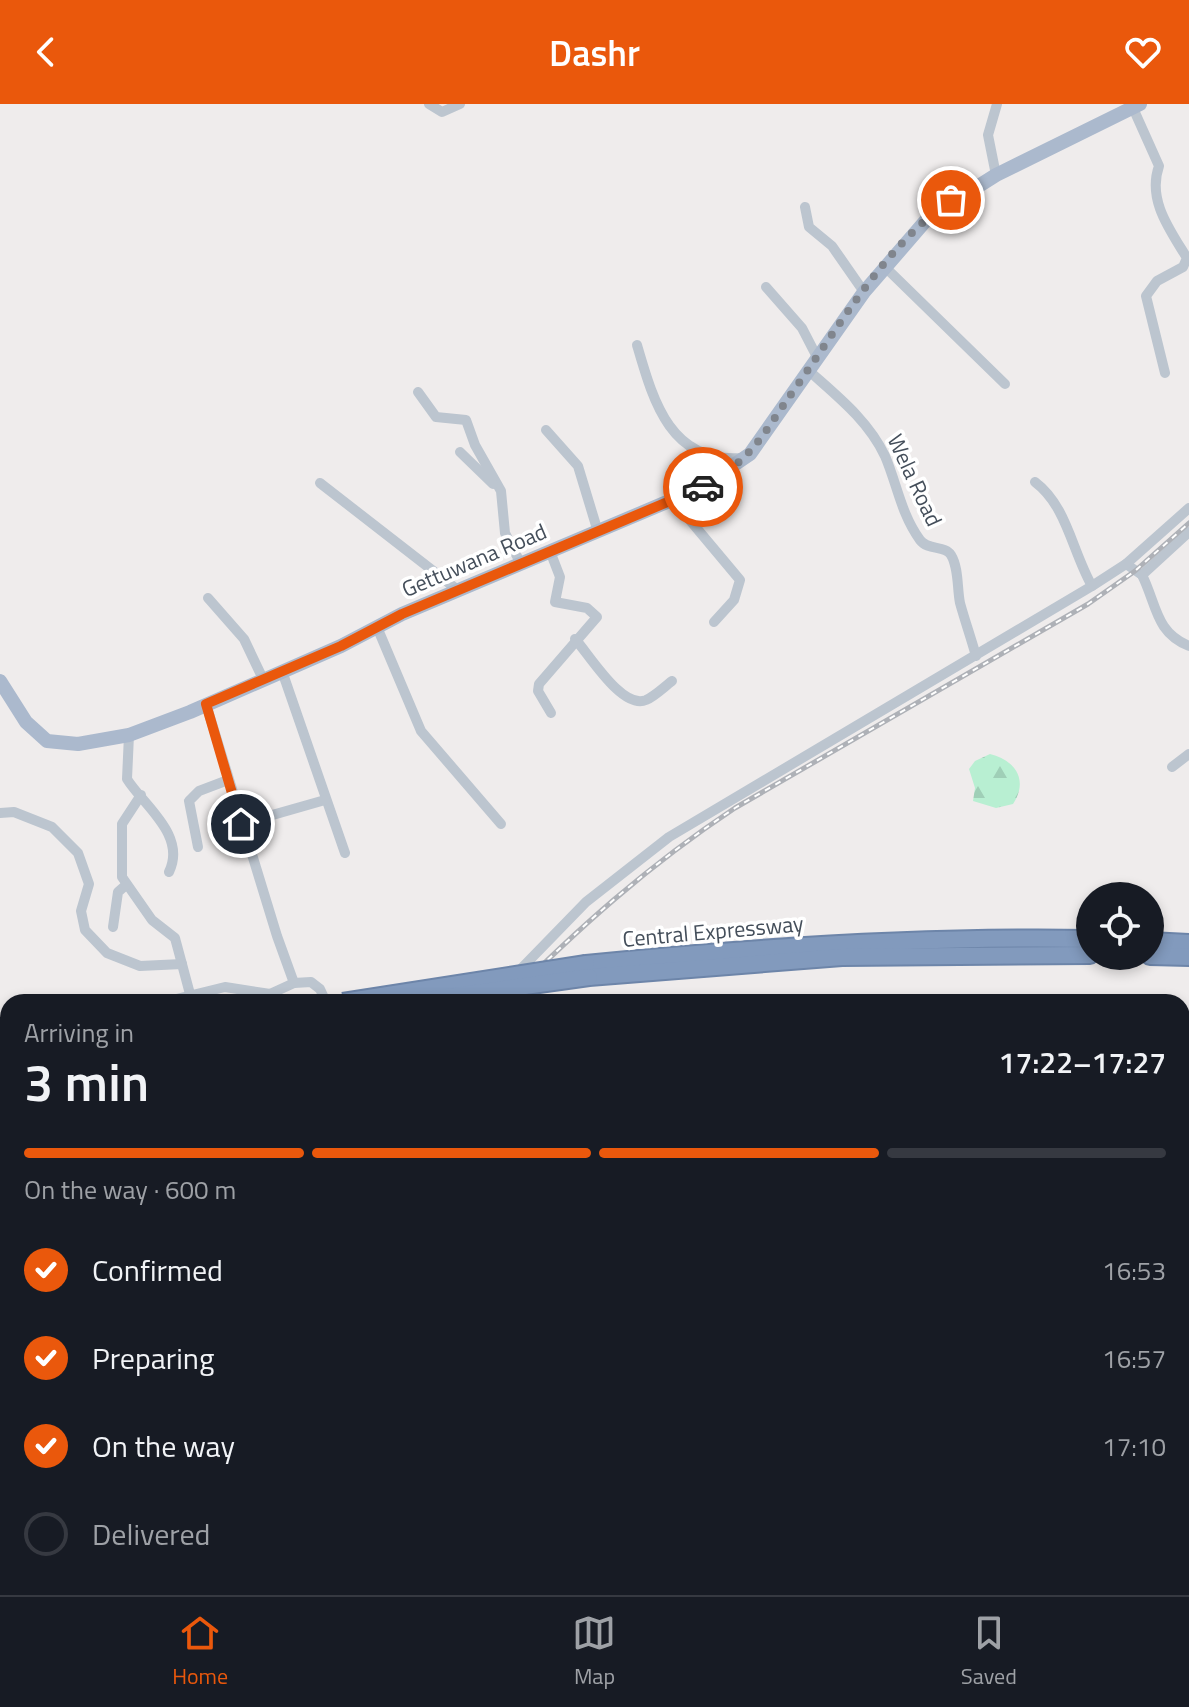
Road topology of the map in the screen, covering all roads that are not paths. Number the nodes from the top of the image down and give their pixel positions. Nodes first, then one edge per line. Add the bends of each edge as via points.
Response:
1 (429, 104) edge
2 (460, 104) edge
3 (997, 104) edge
4 (1136, 106) edge
5 (996, 175) junction
6 (805, 207) dead end
7 (884, 266) junction
8 (766, 287) dead end
9 (864, 292) junction
10 (637, 345) dead end
11 (817, 357) junction
12 (808, 370) junction
13 (1165, 373) dead end
14 (1005, 384) dead end
15 (418, 392) dead end
16 (546, 430) dead end
17 (460, 452) dead end
18 (748, 458) junction
19 (1035, 482) dead end
20 (320, 483) dead end
21 (498, 487) junction
22 (673, 500) junction
23 (1189, 508) edge
24 (598, 532) junction
25 (1189, 532) edge
26 (550, 551) junction
27 (521, 564) junction
28 (1126, 564) junction
29 (1142, 575) junction
30 (1092, 586) junction
31 (459, 591) junction
32 (208, 598) dead end
33 (714, 622) dead end
34 (377, 627) junction
35 (575, 639) junction
36 (1189, 646) edge
37 (976, 656) junction
38 (282, 671) junction
39 (263, 679) junction
40 (0, 681) edge
41 (672, 681) dead end
42 (206, 704) junction
43 (551, 713) dead end
44 (129, 735) junction
45 (1189, 754) edge
46 (1172, 767) dead end
47 (228, 780) junction
48 (141, 795) junction
49 (325, 800) junction
50 (0, 813) edge
51 (241, 824) junction
52 (501, 824) dead end
53 (198, 847) dead end
54 (345, 853) dead end
55 (169, 872) dead end
56 (126, 885) junction
57 (113, 927) dead end
58 (1076, 939) edge
59 (1076, 955) edge
60 (1164, 956) edge
61 (1189, 957) edge
62 (182, 964) junction
63 (294, 983) junction
64 (190, 994) joint
65 (322, 994) edge
66 (391, 994) edge
67 (462, 994) edge
68 (497, 994) edge

1 - 2 street via 442,112
3 - 5 street via 988,135
4 - 5 main road, Gettuwana Road
4 - 13 street via 1159,166 1154,179 1160,208 1187,258 1146,296
5 - 7 main road, Gettuwana Road via 928,218
6 - 9 street via 809,227 832,246
7 - 9 main road, Gettuwana Road
7 - 14 street
8 - 11 street via 793,315
9 - 11 main road, Gettuwana Road
10 - 18 street via 655,405 669,427 708,456
11 - 12 main road, Gettuwana Road
12 - 18 main road, Gettuwana Road
12 - 37 street, Wela Road via 857,414 873,436 919,540 952,557
15 - 21 street via 436,417 466,420
16 - 24 street via 581,473
17 - 21 street
18 - 22 main road, Gettuwana Road
19 - 30 street via 1062,513 1076,559
20 - 31 street
21 - 27 street via 505,533
22 - 24 main road, Gettuwana Road
22 - 33 street via 740,580 734,600
23 - 28 street
24 - 26 main road, Gettuwana Road
25 - 29 street
26 - 27 main road, Gettuwana Road
26 - 35 street via 560,577 555,602 596,614
27 - 31 main road, Gettuwana Road
28 - 29 street
28 - 30 street
29 - 36 street via 1163,630
30 - 37 street
31 - 34 main road, Gettuwana Road
32 - 39 street via 244,639
34 - 38 main road, Gettuwana Road
34 - 52 street via 421,731
35 - 41 street via 614,688 633,700 646,700
35 - 43 street via 539,684
37 - 68 street via 669,837 586,902
38 - 39 main road, Gettuwana Road
38 - 49 street
39 - 42 main road, Gettuwana Road
40 - 44 main road, Gettuwana Road via 26,722 47,741 78,744
42 - 44 main road, Gettuwana Road
42 - 47 street
44 - 48 street via 127,779
45 - 46 street
47 - 51 street
47 - 53 street via 199,791 189,801
48 - 55 street via 168,835 173,864
48 - 56 street via 122,824
49 - 51 street
49 - 54 street
50 - 62 street via 14,812 52,827 78,853 89,884 81,911 85,930 107,953 140,966
51 - 63 street
56 - 57 street via 118,892
56 - 62 street via 152,920 175,938
58 - 66 highway, Central Expressway, bridge via 995,937 719,950 551,967
59 - 67 highway, Central Expressway, bridge via 842,957 550,980
60 - 61 highway
62 - 64 street
63 - 64 street via 270,994 225,987
63 - 65 street via 311,982

